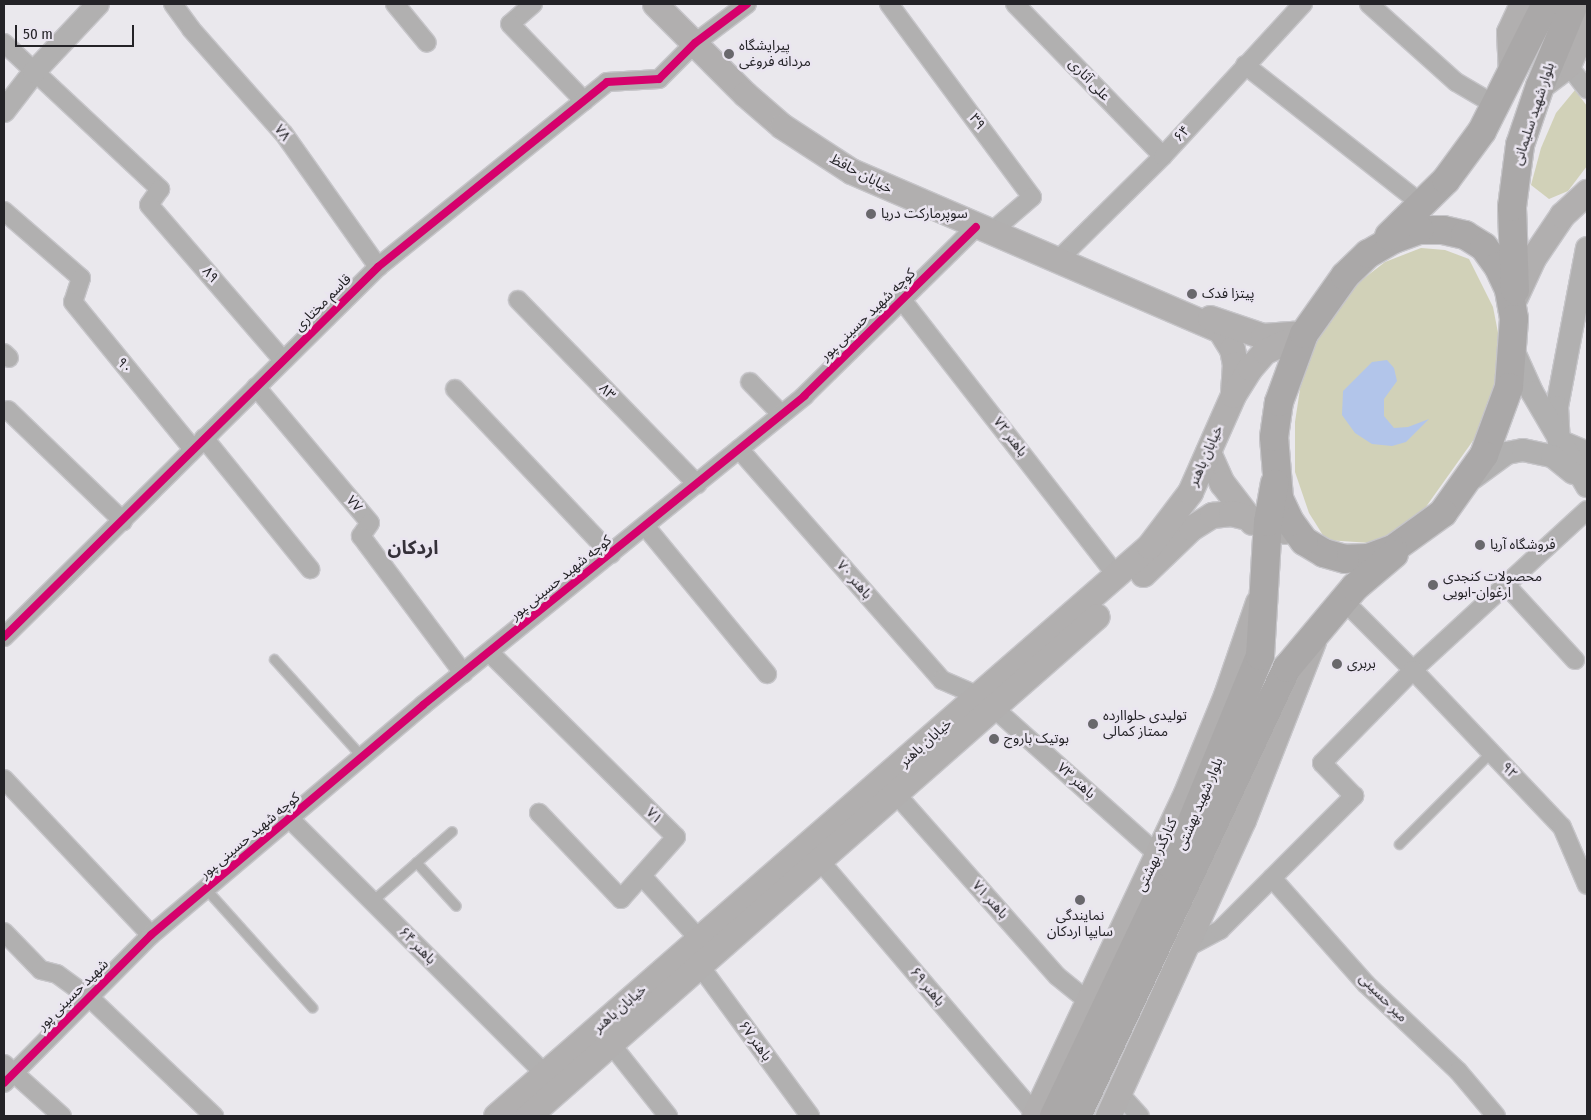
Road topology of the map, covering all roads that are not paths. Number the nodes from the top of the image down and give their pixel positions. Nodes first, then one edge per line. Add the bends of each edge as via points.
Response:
1 (98, 4) edge
2 (395, 4) edge
3 (533, 4) edge
4 (655, 4) edge
5 (747, 4) edge
6 (889, 4) edge
7 (1015, 4) edge
8 (1303, 4) edge
9 (1368, 4) edge
10 (1522, 4) edge
11 (1546, 4) edge
12 (1574, 4) edge
13 (177, 5) edge
14 (1587, 21) edge
15 (4, 43) edge
16 (427, 43) dead end
17 (695, 43) junction
18 (1245, 64) junction
19 (1568, 65) junction
20 (34, 72) junction
21 (1511, 73) junction
22 (1540, 86) junction
23 (1587, 89) edge
24 (584, 100) junction
25 (1495, 105) junction
26 (4, 111) edge
27 (1163, 156) junction
28 (1587, 192) edge
29 (1422, 205) junction
30 (4, 211) edge
31 (983, 230) junction
32 (1587, 248) edge
33 (1368, 254) junction
34 (1058, 260) junction
35 (378, 267) junction
36 (518, 300) dead end
37 (902, 300) junction
38 (1163, 304) junction
39 (1515, 308) junction
40 (1304, 334) junction
41 (1514, 352) junction
42 (284, 360) junction
43 (750, 382) dead end
44 (256, 387) junction
45 (455, 389) dead end
46 (1233, 395) junction
47 (8, 410) dead end
48 (781, 414) junction
49 (1560, 441) junction
50 (199, 444) junction
51 (739, 449) junction
52 (1208, 452) junction
53 (1587, 453) edge
54 (1277, 473) junction
55 (697, 484) junction
56 (1466, 484) junction
57 (1586, 485) edge
58 (1587, 510) edge
59 (1259, 520) junction
60 (123, 521) junction
61 (645, 526) junction
62 (1419, 534) junction
63 (1304, 541) junction
64 (611, 554) junction
65 (310, 569) dead end
66 (1117, 576) junction
67 (1506, 585) junction
68 (1263, 587) junction
69 (1342, 600) junction
70 (1318, 629) junction
71 (4, 637) edge
72 (489, 652) junction
73 (274, 659) dead end
74 (1575, 660) dead end
75 (1413, 670) junction
76 (463, 673) junction
77 (767, 674) dead end
78 (987, 702) junction
79 (1491, 752) junction
80 (363, 758) junction
81 (4, 779) edge
82 (896, 794) junction
83 (539, 812) dead end
84 (290, 819) junction
85 (452, 831) dead end
86 (1399, 844) dead end
87 (1157, 854) junction
88 (820, 861) junction
89 (416, 862) junction
90 (642, 876) junction
91 (1272, 878) junction
92 (1587, 885) edge
93 (206, 889) junction
94 (372, 901) junction
95 (456, 906) dead end
96 (4, 932) edge
97 (151, 935) junction
98 (700, 940) junction
99 (1184, 949) junction
100 (700, 966) junction
101 (89, 997) junction
102 (1088, 1001) junction
103 (312, 1007) dead end
104 (611, 1044) junction
105 (7, 1073) edge
106 (545, 1074) junction
107 (1119, 1093) junction
108 (1041, 1115) edge
109 (62, 1116) edge
110 (214, 1116) edge
111 (496, 1116) edge
112 (528, 1116) edge
113 (668, 1116) edge
114 (810, 1116) edge
115 (1077, 1116) edge
116 (1108, 1116) edge
117 (1140, 1116) edge
118 (1496, 1116) edge

1 - 20 street
2 - 16 street
3 - 24 street via 510,24
4 - 17 main road, خیابان حافظ
5 - 17 street, قاسم مختاری
6 - 31 street, ۳۹ via 1032,197
7 - 27 street, علی آثاری
8 - 18 street, ۶۴
9 - 25 street via 1456,82
10 - 21 main road via 1509,32
11 - 21 main road
12 - 22 main road, بلوار شهید سلیمانی
13 - 35 street, ۷۸ via 191,29 284,134
14 - 19 main road
15 - 20 street
17 - 24 street, قاسم مختاری via 659,79 607,82
17 - 31 main road, خیابان حافظ via 745,94 814,148 889,190
18 - 27 street, ۶۴
18 - 29 street
19 - 22 main road
19 - 23 street
20 - 26 street
20 - 42 street, ۸۹ via 160,189 149,205
21 - 25 main road
22 - 39 main road, بلوار شهید سلیمانی via 1515,174
24 - 35 street, قاسم مختاری
25 - 29 main road via 1482,131 1446,180
27 - 34 street, ۶۴
28 - 39 main road via 1562,215 1533,258
29 - 33 main road
30 - 50 street, ۹۰ via 81,278 72,302
31 - 34 main road, خیابان حافظ
31 - 37 street, کوچه شهید حسینی ‍پور
32 - 49 street via 1557,408
33 - 39 main road via 1394,238 1419,230 1444,230 1465,235 1484,247 1498,266
33 - 40 main road via 1345,276
34 - 38 main road, خیابان حافظ
35 - 42 street, قاسم مختاری
36 - 55 street, ۸۳
37 - 48 street, کوچه شهید حسینی ‍پور
37 - 66 street, باهنر ۷۲
38 - 40 main road, خیابان حافظ via 1263,336
38 - 46 main road, خیابان حافظ via 1208,324 1227,339 1236,364
39 - 41 main road
40 - 46 main road, خیابان باهنر via 1265,351
40 - 54 main road via 1279,402 1274,436
41 - 49 street
41 - 56 main road via 1509,386 1498,420 1484,454
42 - 44 street, قاسم مختاری
43 - 48 street
44 - 50 street, قاسم مختاری
44 - 76 street, ۷۷ via 370,523 361,536
45 - 64 street
46 - 52 main road, خیابان باهنر
47 - 60 street
48 - 51 street, کوچه شهید حسینی ‍پور
49 - 53 street
49 - 57 street
50 - 60 street, قاسم مختاری
50 - 65 street
51 - 55 street, کوچه شهید حسینی ‍پور
51 - 78 street, باهنر ۷۰ via 942,680
52 - 59 main road via 1222,483
52 - 66 main road, خیابان باهنر via 1174,516 1149,546
54 - 59 main road, بلوار شهید بهشتی
54 - 63 main road via 1279,498 1290,522
55 - 61 street, کوچه شهید حسینی ‍پور
56 - 57 street via 1507,453 1523,450 1552,456
56 - 62 main road via 1443,513
58 - 67 street
59 - 63 main road, خیابان باهنر
59 - 68 main road, بلوار شهید بهشتی via 1266,554
59 - 78 main road, خیابان باهنر via 1231,513 1212,515 1191,528
60 - 71 street, قاسم مختاری
61 - 64 street, کوچه شهید حسینی ‍پور
61 - 77 street
62 - 63 main road via 1393,550 1368,558 1345,559 1324,554
62 - 69 main road, بلوار شهید بهشتی
64 - 72 street, کوچه شهید حسینی ‍پور
66 - 78 main road, خیابان باهنر
67 - 74 street
67 - 75 street
68 - 87 main road, کنارگذر بهشتی via 1226,695
68 - 108 main road, بلوار شهید بهشتی via 1260,656 1211,781
69 - 70 main road, بلوار شهید بهشتی
69 - 75 street, ۹۲
70 - 99 main road via 1243,820
70 - 115 main road, بلوار شهید بهشتی via 1288,668
72 - 76 street, کوچه شهید حسینی ‍پور
72 - 90 street, ۷۱ via 676,838
73 - 80 lane
75 - 79 street, ۹۲
75 - 91 street via 1322,763 1354,796
76 - 80 street, کوچه شهید حسینی ‍پور
78 - 82 main road, خیابان باهنر
78 - 87 street, باهنر ۷۳
78 - 98 main road, خیابان باهنر
79 - 86 lane
79 - 92 street, ۹۲ via 1562,827
80 - 84 street, کوچه شهید حسینی ‍پور
81 - 97 street
82 - 88 main road, خیابان باهنر
82 - 102 street, باهنر ۷۱ via 1057,976
83 - 90 street, ۷۱ via 621,899
84 - 93 street, کوچه شهید حسینی ‍پور
84 - 94 street, باهنر ۶۴
85 - 89 lane
87 - 102 main road, کنارگذر بهشتی
88 - 100 main road, خیابان باهنر
88 - 108 street, باهنر ۶۹
89 - 94 lane
89 - 95 lane
90 - 98 street
91 - 99 street via 1220,930
91 - 118 street, میر حسینی via 1366,984 1458,1071
93 - 97 street, کوچه شهید حسینی ‍پور
93 - 103 lane
94 - 106 street, باهنر ۶۴
96 - 101 street via 41,970 57,974
97 - 101 street, شهید حسینی پور
98 - 106 main road, خیابان باهنر
99 - 107 main road
100 - 104 main road, خیابان باهنر
100 - 114 street, باهنر ۶۷
101 - 105 street, شهید حسینی پور
101 - 110 street
102 - 108 main road, کنارگذر بهشتی
104 - 112 main road, خیابان باهنر
104 - 113 street
105 - 109 street
106 - 111 main road, خیابان باهنر
107 - 116 main road
107 - 117 street

